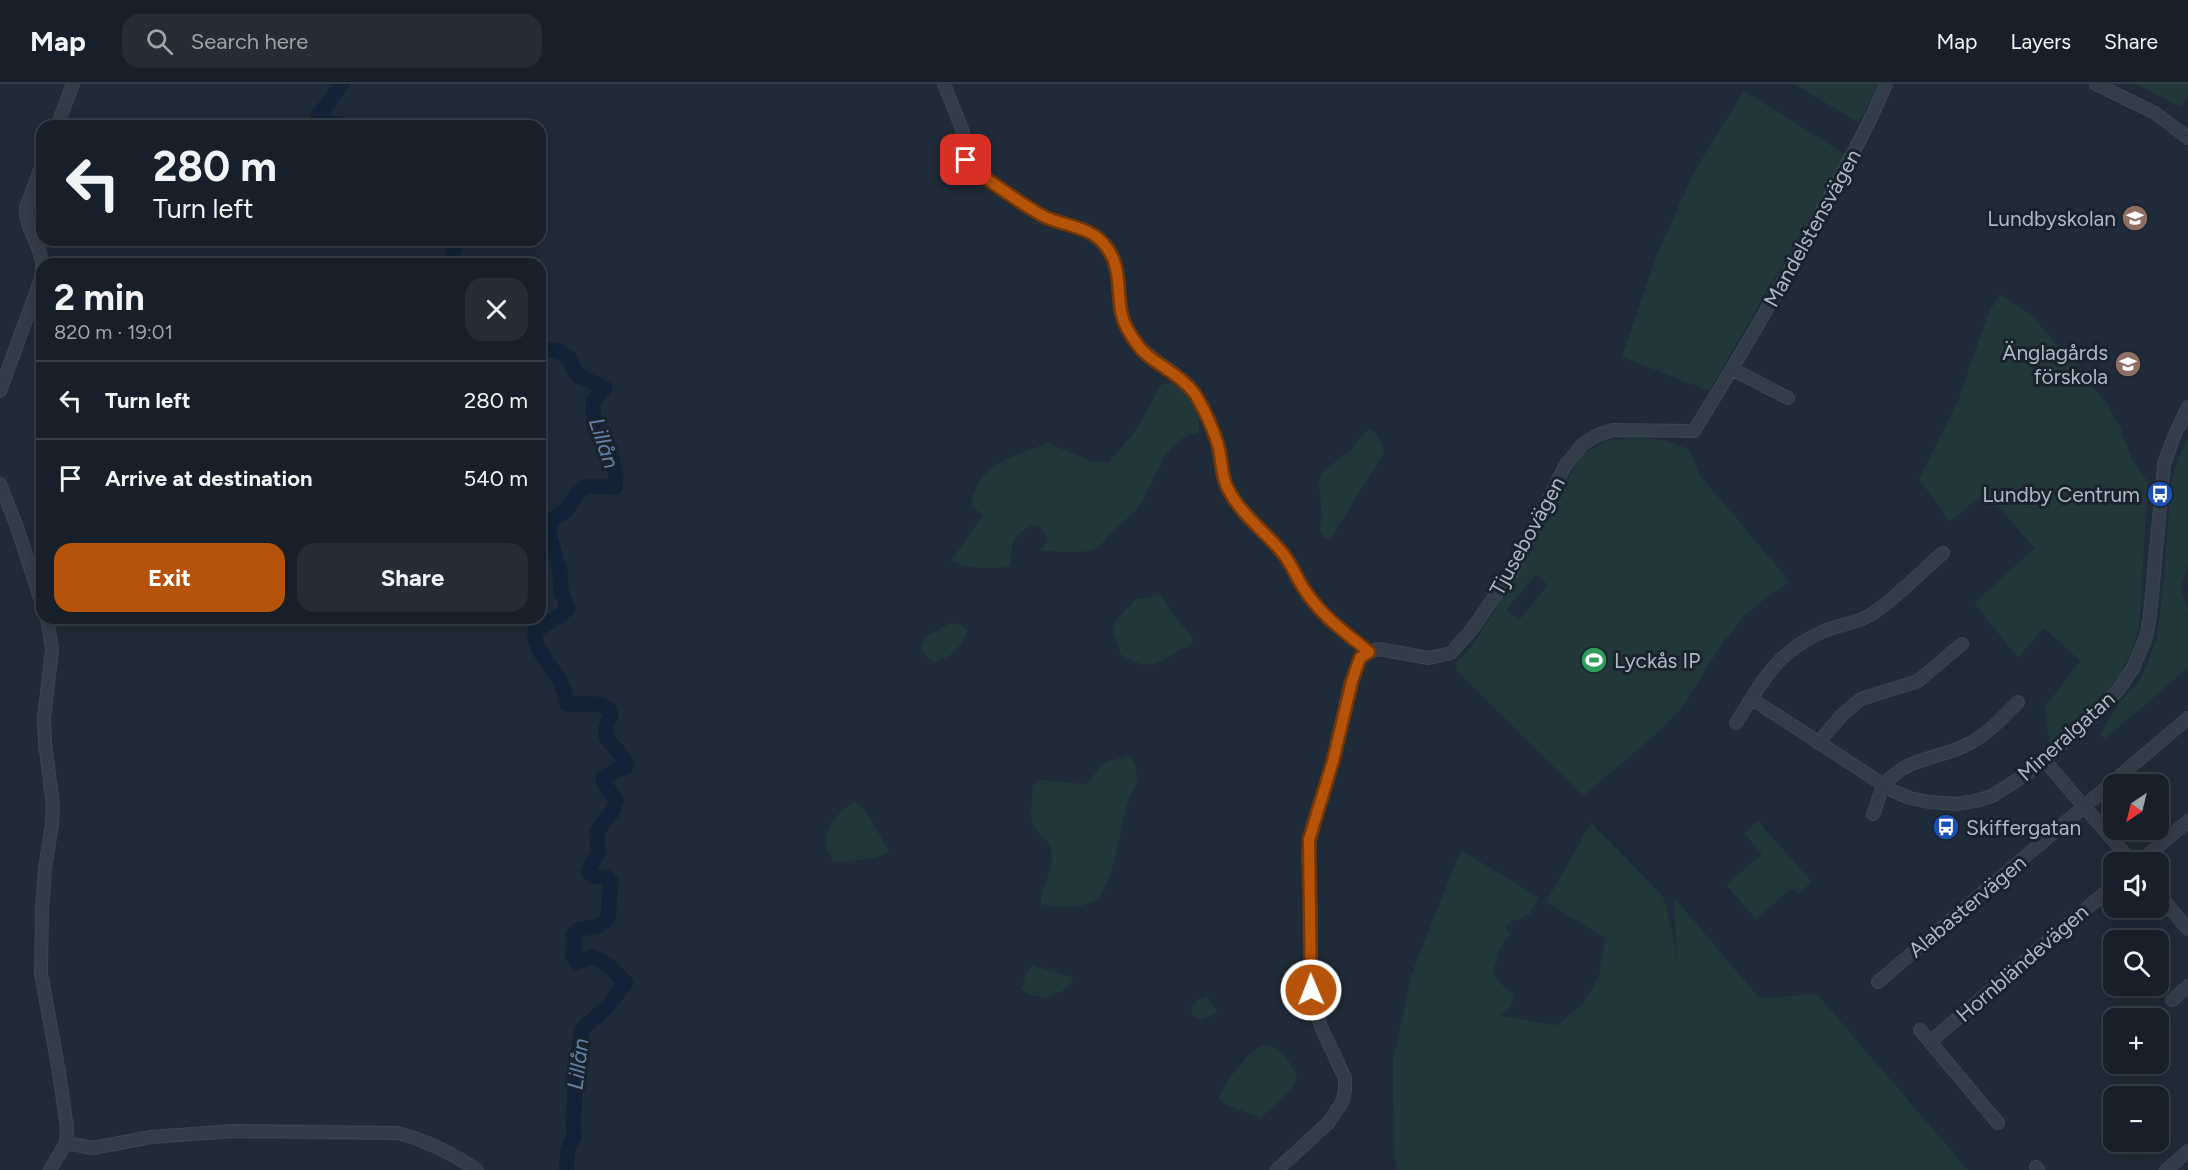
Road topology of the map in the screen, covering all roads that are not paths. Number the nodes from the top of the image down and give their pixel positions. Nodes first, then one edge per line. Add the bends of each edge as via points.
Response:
1 (73, 84) edge
2 (944, 84) edge
3 (1886, 84) edge
4 (2096, 84) edge
5 (59, 120) edge
6 (2188, 138) edge
7 (36, 181) edge
8 (36, 242) edge
9 (36, 292) edge
10 (1732, 369) junction
11 (0, 391) edge
12 (1788, 398) dead end
13 (2188, 406) edge
14 (1663, 432) joint
15 (0, 484) edge
16 (1943, 553) dead end
17 (36, 586) edge
18 (47, 624) edge
19 (1962, 644) dead end
20 (1369, 652) junction
21 (1752, 699) junction
22 (2018, 702) dead end
23 (2188, 718) edge
24 (1736, 723) dead end
25 (1818, 743) junction
26 (2044, 760) junction
27 (1883, 785) junction
28 (2084, 806) junction
29 (1873, 814) dead end
30 (2188, 821) edge
31 (2123, 852) edge
32 (2152, 852) edge
33 (2103, 894) edge
34 (2169, 906) edge
35 (2188, 928) edge
36 (1878, 982) dead end
37 (2188, 986) edge
38 (2172, 1000) dead end
39 (1920, 1030) dead end
40 (1930, 1042) junction
41 (1998, 1123) dead end
42 (66, 1143) junction
43 (2188, 1151) edge
44 (50, 1170) edge
45 (477, 1170) edge
46 (1277, 1170) edge
47 (2166, 1170) edge

1 - 5 street
2 - 20 street via 962,129 968,165 1044,216 1085,231 1104,244 1120,279 1120,307 1125,325 1145,353 1191,388 1198,399 1218,445 1226,486 1235,501 1283,553 1304,589 1332,624
3 - 10 street, Mandelstensvägen via 1814,228
4 - 6 street via 2155,113
7 - 8 street via 25,214
9 - 11 street
10 - 12 street
10 - 14 street, Mandelstensvägen via 1694,431
13 - 26 street, Mineralgatan via 2164,464 2150,616 2141,651 2119,689
14 - 20 street, Tjusebovägen via 1613,430 1598,435 1575,452 1512,572 1451,653 1429,658 1390,650
15 - 17 street
16 - 21 street via 1867,617 1829,628 1791,649 1768,672
18 - 42 street via 52,649 44,719 52,815 45,868 41,973 59,1072
19 - 25 street via 1918,681 1861,699
20 - 46 street via 1360,658 1352,681 1309,840 1311,990 1321,1027 1345,1078 1343,1101 1328,1123
21 - 24 street
21 - 25 street, Mineralgatan
22 - 27 street via 1967,746 1918,760
23 - 28 street, Alabastervägen
25 - 27 street, Mineralgatan
26 - 27 street, Mineralgatan via 1992,796 1968,802 1938,803 1910,798
26 - 28 street
27 - 29 street
28 - 31 street
28 - 36 street, Alabastervägen
30 - 32 street
33 - 40 street, Hornbländevägen
34 - 35 street
37 - 38 street
39 - 40 street
40 - 41 street
42 - 44 street
42 - 45 street via 93,1148 152,1137 233,1131 398,1133 443,1148
43 - 47 street

